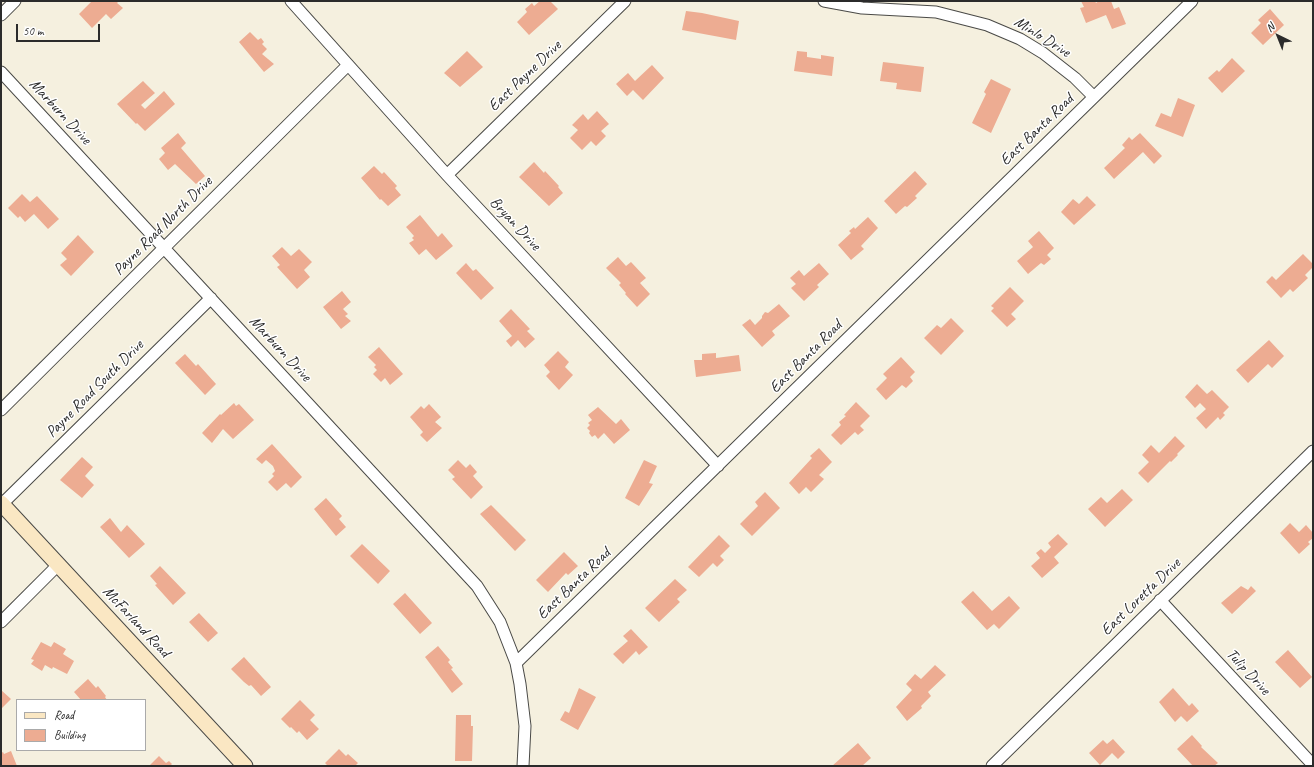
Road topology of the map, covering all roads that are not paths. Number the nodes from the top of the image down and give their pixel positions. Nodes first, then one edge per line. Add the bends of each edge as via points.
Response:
1 (15, 1) edge
2 (291, 1) edge
3 (625, 1) edge
4 (824, 1) edge
5 (1192, 1) edge
6 (1, 15) edge
7 (348, 65) junction
8 (1, 72) edge
9 (1094, 97) junction
10 (447, 175) junction
11 (163, 247) junction
12 (211, 298) junction
13 (1, 410) edge
14 (1313, 451) edge
15 (718, 466) junction
16 (1, 503) edge
17 (58, 565) junction
18 (1160, 600) junction
19 (1, 622) edge
20 (516, 663) junction
21 (245, 766) edge
22 (523, 766) edge
23 (992, 766) edge
24 (1313, 766) edge

1 - 6 street
2 - 7 street, Bryan Drive
3 - 10 street, East Payne Drive
4 - 9 street, Minlo Drive via 862,8 936,12 987,25 1020,39 1043,53
5 - 9 street, East Banta Road
7 - 10 street, Bryan Drive
7 - 11 street, Payne Road North Drive
8 - 11 street, Marburn Drive
9 - 15 street, East Banta Road
10 - 15 street, Bryan Drive
11 - 12 street, Marburn Drive
11 - 13 street, Payne Road North Drive
12 - 16 street, Payne Road South Drive
12 - 20 street, Marburn Drive via 477,586 500,622
14 - 18 street, East Loretta Drive
15 - 20 street, East Banta Road
16 - 17 street, McFarland Road
17 - 19 street
17 - 21 street, McFarland Road
18 - 23 street, East Loretta Drive
18 - 24 street, Tulip Drive
20 - 22 street via 525,726

